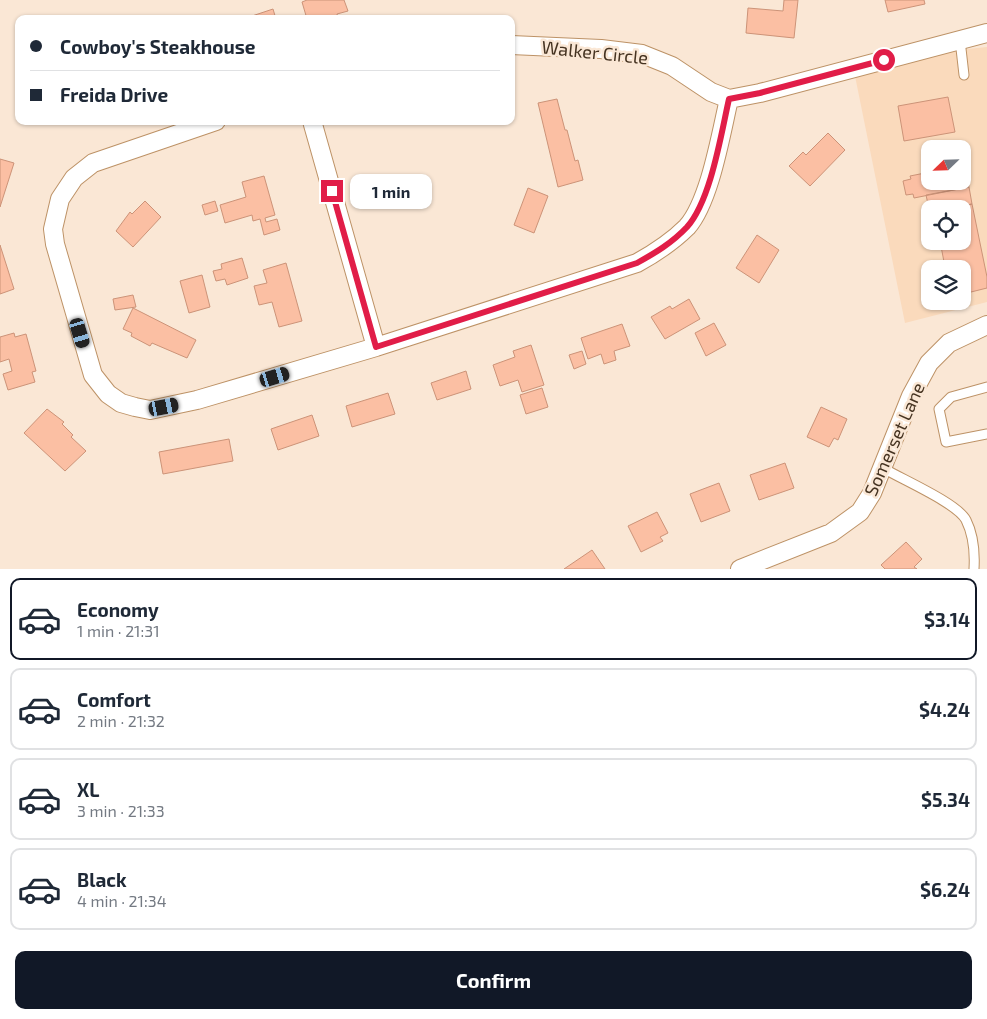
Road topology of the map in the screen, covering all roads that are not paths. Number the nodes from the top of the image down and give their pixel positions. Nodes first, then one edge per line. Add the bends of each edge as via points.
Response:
1 (987, 32) edge
2 (960, 40) junction
3 (515, 46) edge
4 (964, 75) dead end
5 (729, 99) junction
6 (204, 125) edge
7 (313, 125) edge
8 (987, 325) edge
9 (376, 347) junction
10 (987, 387) edge
11 (987, 434) edge
12 (883, 468) junction
13 (740, 569) edge
14 (974, 569) edge

1 - 2 street
2 - 4 lane
2 - 5 street
3 - 5 street, Walker Circle via 642,54 672,66 711,92
5 - 9 street via 719,145 698,208 688,225 662,249 637,263
6 - 9 street via 92,163 74,178 60,199 53,229 58,257 90,366 99,384 121,403 150,410 197,400
7 - 9 street
8 - 12 street, Somerset Lane via 949,343 929,363
10 - 11 lane via 951,397 939,409 946,442
12 - 13 street, Somerset Lane via 860,512 844,525 813,542
12 - 14 lane via 950,504 965,518 975,546

